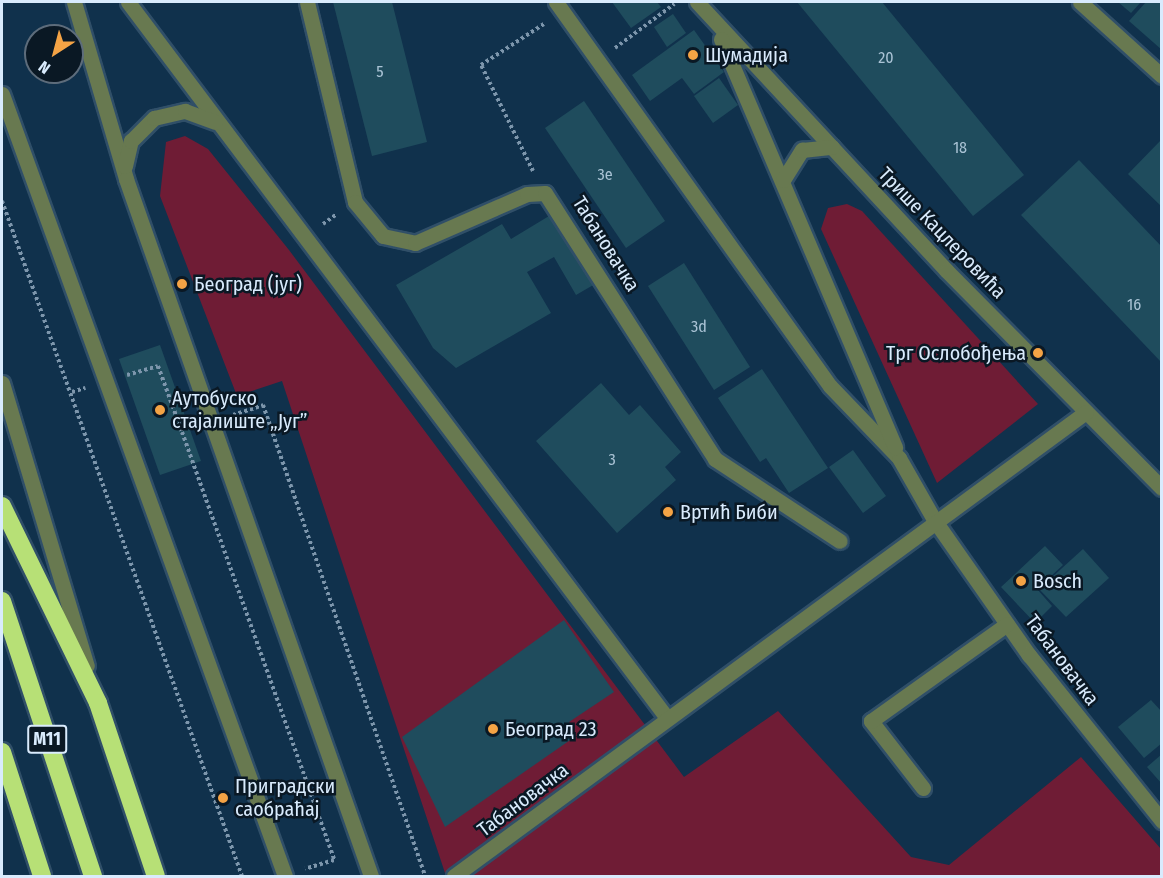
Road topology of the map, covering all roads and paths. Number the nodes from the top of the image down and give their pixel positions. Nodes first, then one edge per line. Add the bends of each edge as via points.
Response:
1 (74, 2) edge
2 (128, 2) edge
3 (307, 2) edge
4 (556, 2) edge
5 (697, 2) edge
6 (1080, 2) edge
7 (661, 14) dead end
8 (716, 28) junction
9 (526, 36) dead end
10 (630, 37) dead end
11 (1161, 76) edge
12 (2, 94) edge
13 (225, 133) junction
14 (832, 147) junction
15 (126, 178) junction
16 (783, 180) junction
17 (545, 193) junction
18 (2, 201) edge
19 (355, 202) junction
20 (304, 237) junction
21 (106, 382) junction
22 (2, 383) edge
23 (72, 392) junction
24 (1086, 412) junction
25 (211, 423) junction
26 (182, 432) junction
27 (899, 458) junction
28 (1161, 488) edge
29 (2, 506) edge
30 (935, 521) junction
31 (840, 541) dead end
32 (2, 601) edge
33 (1007, 624) junction
34 (98, 704) junction
35 (667, 718) junction
36 (2, 752) edge
37 (923, 788) dead end
38 (1161, 821) edge
39 (42, 876) edge
40 (93, 876) edge
41 (156, 876) edge
42 (242, 876) edge
43 (285, 876) edge
44 (371, 876) edge
45 (425, 876) edge
46 (454, 876) edge

1 - 15 street
2 - 13 street
3 - 19 street, Табановачка
4 - 27 street, Табановачка via 830,386
5 - 8 street, Трише Кацлеровића
6 - 11 street
7 - 10 path
8 - 14 street, Трише Кацлеровића
8 - 16 street
9 - 17 path via 481,65
12 - 21 street
13 - 15 street via 201,115 185,111 154,118 132,141
13 - 20 street
14 - 16 street via 802,150
14 - 24 street, Трише Кацлеровића
15 - 25 street
16 - 27 street
17 - 19 street, Табановачка via 527,194 415,243 383,236
17 - 31 street, Табановачка via 715,459
18 - 23 path
19 - 20 path
20 - 35 street
21 - 23 path
21 - 26 path via 158,366
21 - 43 street
22 - 34 street
23 - 42 path
24 - 28 street, Трише Кацлеровића
24 - 30 street
25 - 26 path
25 - 44 street
25 - 45 path via 262,405
26 - 43 path via 334,860
27 - 30 street, Табановачка
29 - 34 highway
30 - 33 street, Табановачка
30 - 35 street, Табановачка
32 - 40 highway, M11
33 - 37 street via 871,721
33 - 38 street, Табановачка
34 - 41 highway
35 - 46 street, Табановачка
36 - 39 highway, M11

